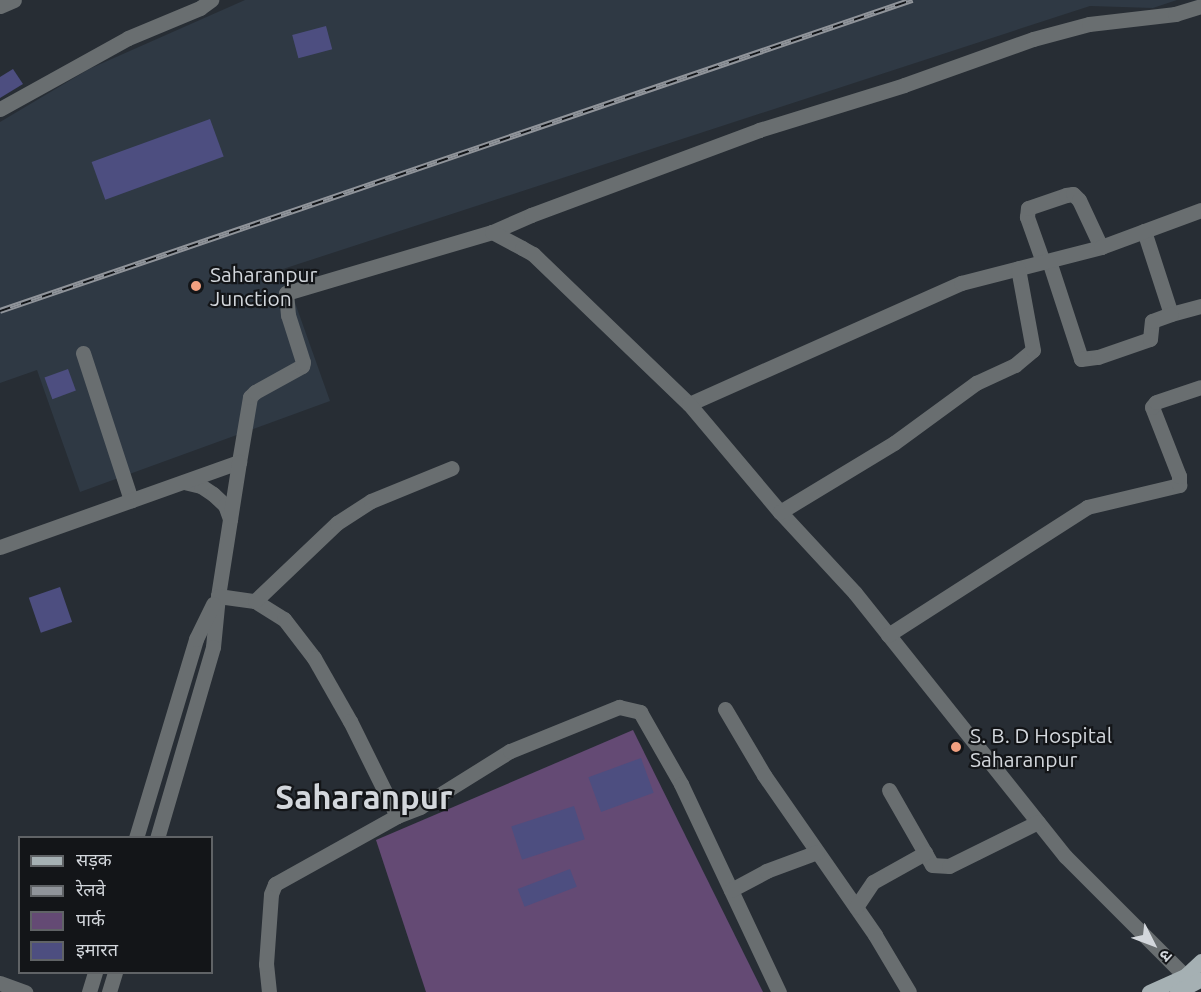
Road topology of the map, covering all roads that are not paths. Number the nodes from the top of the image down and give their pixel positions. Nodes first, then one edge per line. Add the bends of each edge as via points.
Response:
1 (14, 0) edge
2 (212, 1) edge
3 (0, 6) edge
4 (1201, 6) edge
5 (0, 109) edge
6 (1201, 210) edge
7 (1144, 231) junction
8 (492, 232) junction
9 (1101, 247) junction
10 (1046, 261) junction
11 (1018, 268) junction
12 (1201, 306) edge
13 (1171, 314) junction
14 (83, 353) dead end
15 (1201, 387) edge
16 (689, 404) junction
17 (239, 462) junction
18 (452, 468) dead end
19 (184, 482) junction
20 (131, 500) junction
21 (780, 512) junction
22 (230, 519) junction
23 (0, 547) edge
24 (218, 596) junction
25 (255, 601) junction
26 (888, 635) junction
27 (725, 709) dead end
28 (889, 790) dead end
29 (397, 816) junction
30 (1038, 822) junction
31 (136, 836) edge
32 (157, 836) edge
33 (817, 852) junction
34 (925, 853) junction
35 (731, 890) junction
36 (856, 907) junction
37 (1201, 961) edge
38 (94, 974) edge
39 (114, 974) edge
40 (1185, 976) junction
41 (1201, 980) edge
42 (0, 983) edge
43 (26, 992) edge
44 (89, 992) edge
45 (109, 992) edge
46 (269, 992) edge
47 (779, 992) edge
48 (909, 992) edge
49 (1149, 992) edge
50 (1177, 992) edge

1 - 3 street
2 - 5 street via 128,38
4 - 8 street via 1175,14 1089,24 1033,39 759,130
6 - 7 street
7 - 9 street
7 - 13 street
8 - 16 street via 532,254
8 - 17 street via 286,293 302,366 250,397
9 - 10 street
9 - 10 street via 1079,200 1073,194 1066,195 1028,208
10 - 11 street
10 - 13 street via 1081,359 1150,339 1152,321
11 - 16 street via 961,283
11 - 21 street via 1032,350 1015,365 976,383 894,443
12 - 13 street
14 - 20 street
15 - 26 street via 1156,402 1152,407 1179,485 1087,507
16 - 21 street
17 - 19 street
17 - 22 street
18 - 25 street via 371,501 337,523
19 - 20 street
19 - 22 street via 213,494 225,505
20 - 23 street
21 - 26 street
22 - 24 street
24 - 25 street
24 - 31 street via 196,639
24 - 32 street via 213,647
25 - 29 street via 284,619 314,658
26 - 30 street
27 - 33 street
28 - 34 street
29 - 35 street via 420,807 510,751 619,707 640,712 681,784
29 - 46 street via 275,884 266,964
30 - 34 street via 949,866 932,865
30 - 40 street via 1065,856
33 - 35 street via 766,871
33 - 36 street
34 - 36 street via 873,882
35 - 47 street
36 - 48 street
37 - 40 main road
38 - 44 street
39 - 45 street
40 - 49 main road
41 - 50 main road
42 - 43 street

